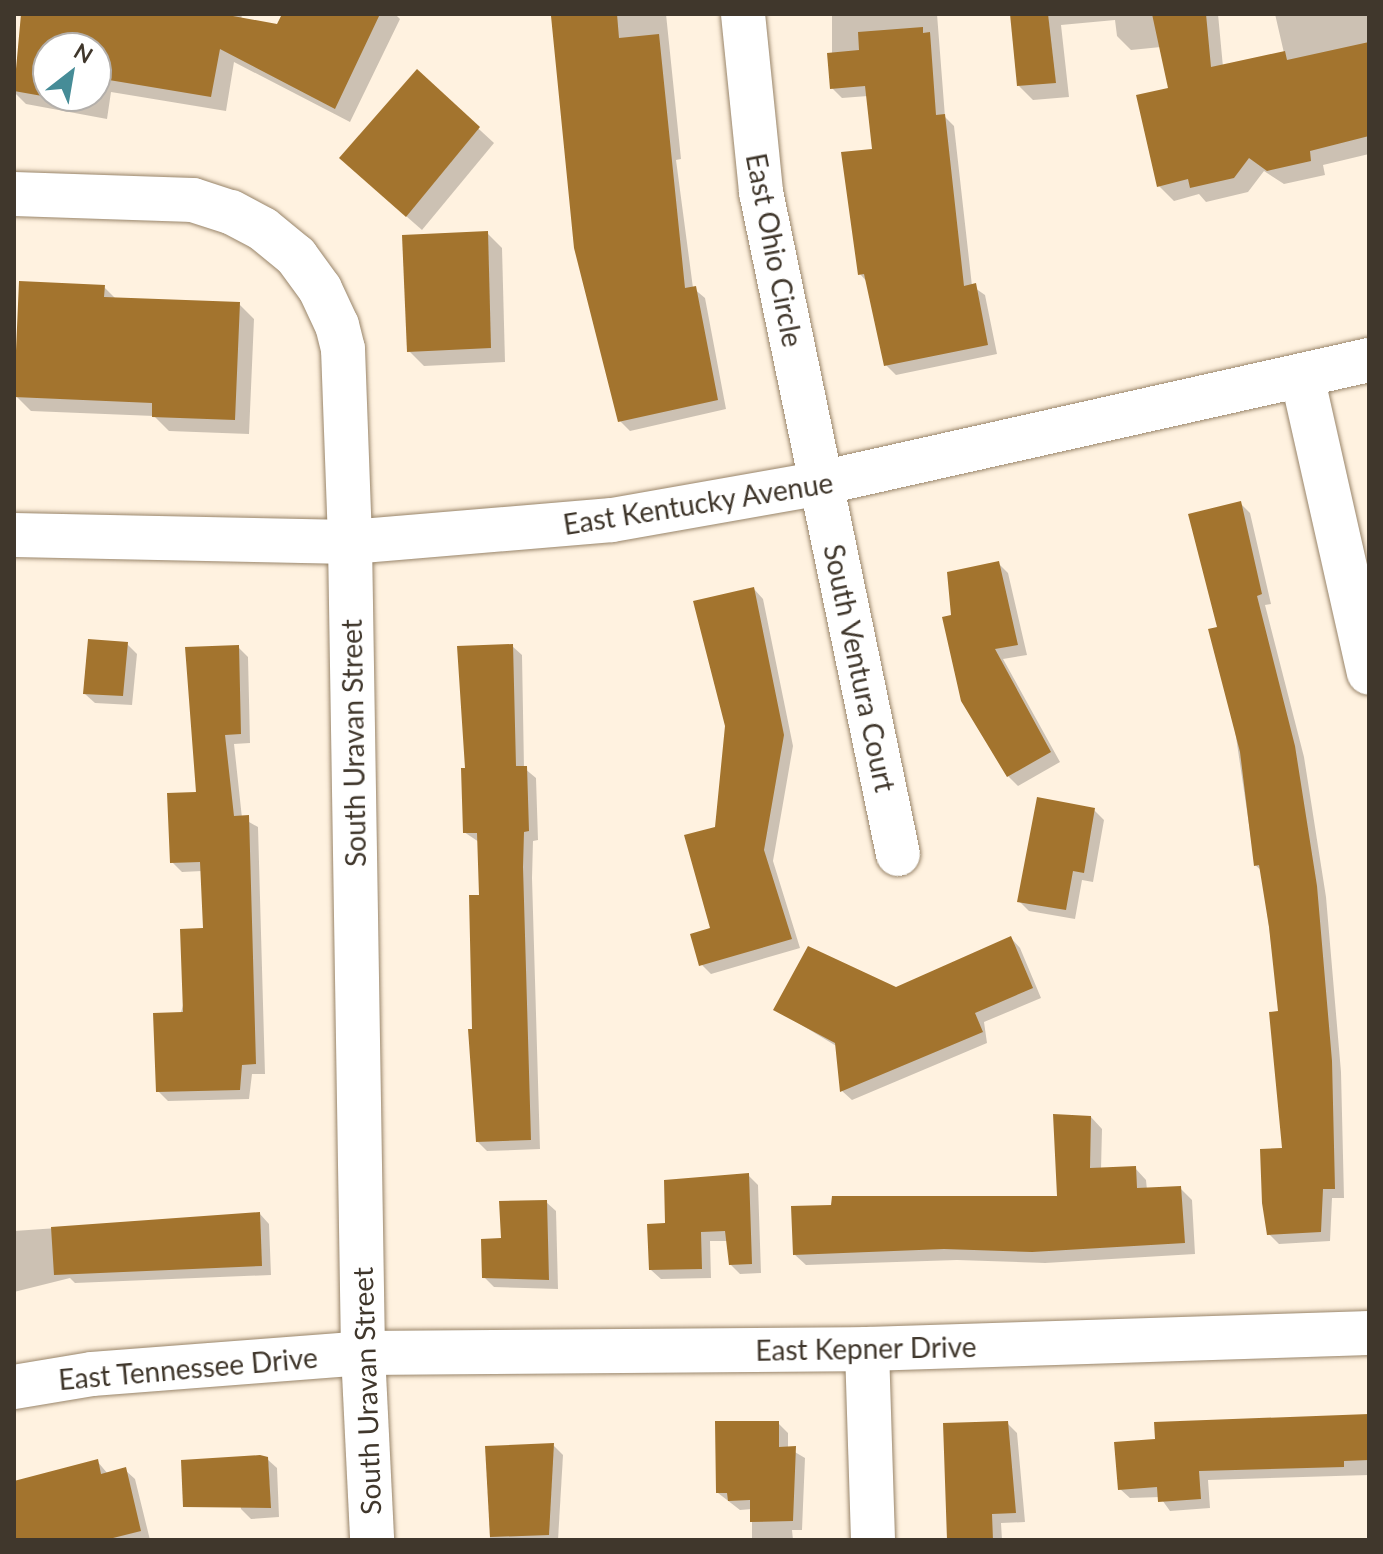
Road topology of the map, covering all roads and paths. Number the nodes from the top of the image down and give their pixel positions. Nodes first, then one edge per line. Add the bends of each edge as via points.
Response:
1 (743, 14) edge
2 (14, 194) edge
3 (1369, 360) edge
4 (1302, 376) junction
5 (821, 483) junction
6 (14, 535) edge
7 (350, 542) junction
8 (1369, 673) edge
9 (898, 854) dead end
10 (1369, 1333) edge
11 (867, 1349) junction
12 (363, 1353) junction
13 (14, 1387) edge
14 (372, 1540) edge
15 (873, 1540) edge

1 - 5 street, East Ohio Circle via 761,192
2 - 7 street, South Uravan Street via 193,200 263,229 296,256 320,289 343,349
3 - 4 street, East Kentucky Avenue
4 - 5 street, East Kentucky Avenue
4 - 8 street
5 - 7 street, East Kentucky Avenue via 612,520
5 - 9 street, South Ventura Court
6 - 7 street, East Kentucky Avenue
7 - 12 street, South Uravan Street
10 - 11 street, East Kepner Drive
11 - 12 street, East Kepner Drive
11 - 15 street
12 - 13 street, East Tennessee Drive via 92,1374
12 - 14 street, South Uravan Street

